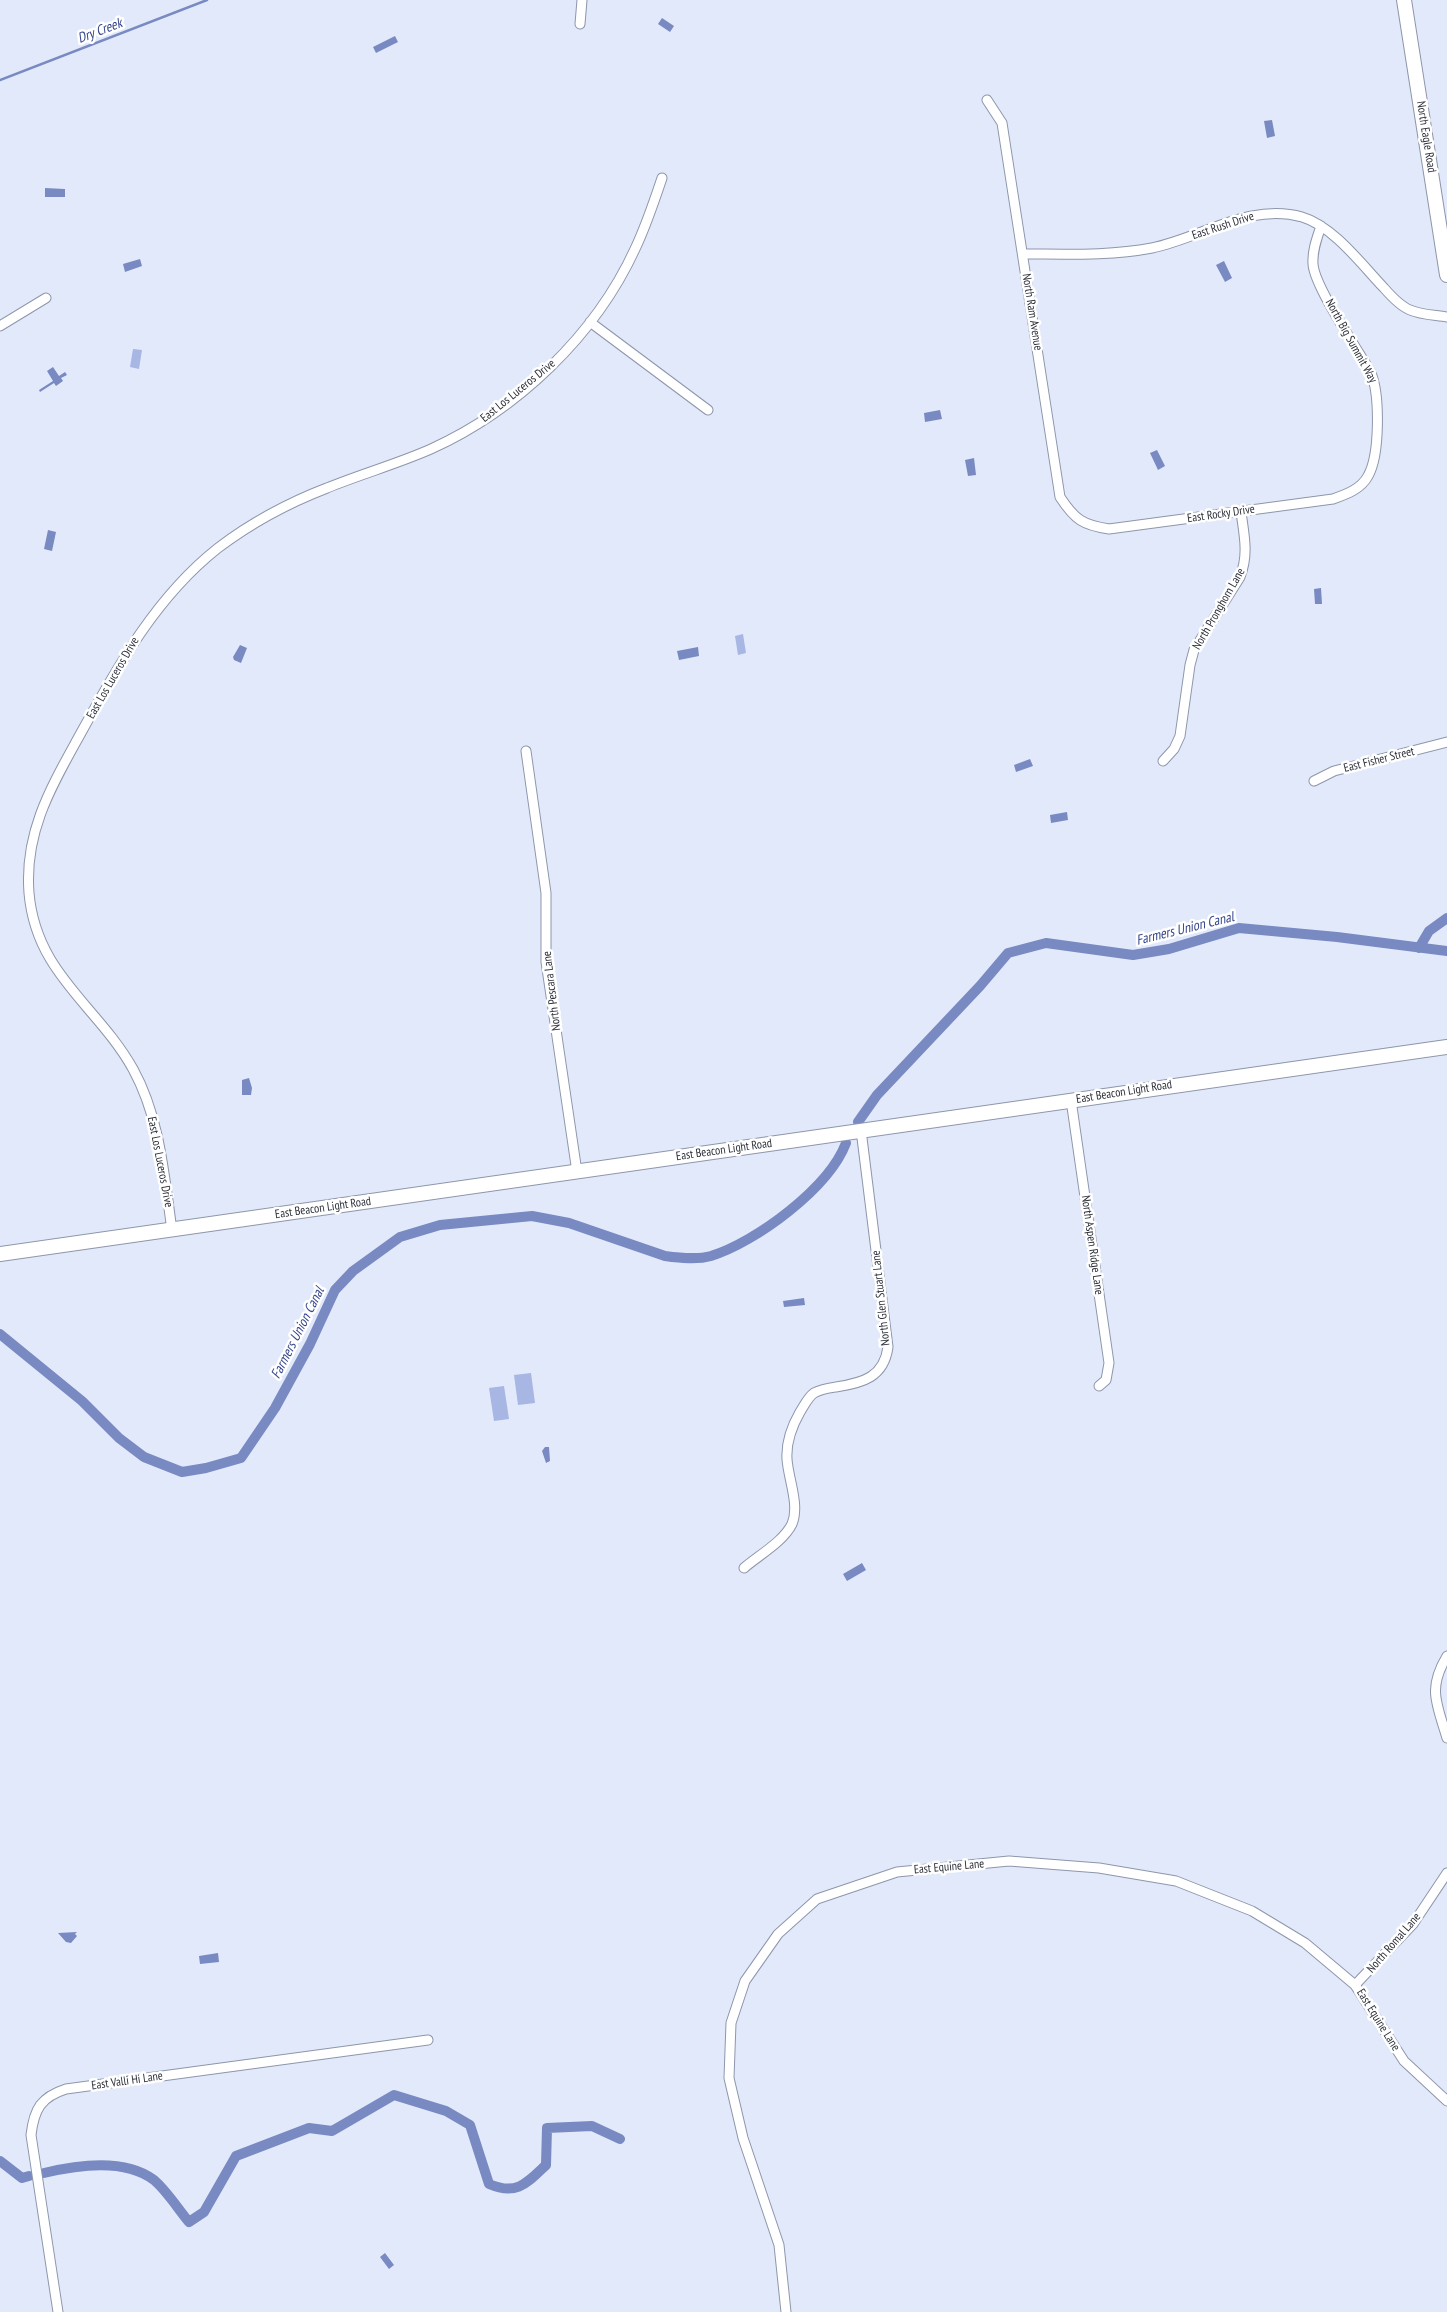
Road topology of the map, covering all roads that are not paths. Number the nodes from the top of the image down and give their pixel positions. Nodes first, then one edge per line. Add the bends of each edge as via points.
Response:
1 (582, 0) edge
2 (1404, 0) edge
3 (580, 24) dead end
4 (987, 100) dead end
5 (662, 178) dead end
6 (1321, 226) junction
7 (1023, 254) junction
8 (1447, 275) edge
9 (46, 298) dead end
10 (1447, 318) edge
11 (590, 322) junction
12 (0, 326) edge
13 (708, 410) dead end
14 (1360, 486) joint
15 (1241, 512) junction
16 (1080, 521) joint
17 (1447, 742) edge
18 (526, 751) dead end
19 (1163, 761) dead end
20 (1314, 781) dead end
21 (1447, 1047) edge
22 (1071, 1100) junction
23 (861, 1130) junction
24 (577, 1172) junction
25 (172, 1230) junction
26 (0, 1254) edge
27 (1099, 1386) dead end
28 (744, 1568) dead end
29 (1447, 1656) edge
30 (1447, 1738) edge
31 (1447, 1873) edge
32 (1355, 1985) junction
33 (428, 2040) dead end
34 (1447, 2101) edge
35 (58, 2312) edge
36 (786, 2312) edge

1 - 3 street
2 - 8 main road, North Eagle Road
4 - 7 street, North Ram Avenue via 1002,123
5 - 11 street, East Los Luceros Drive via 635,251 611,294
6 - 7 street, East Rush Drive via 1304,217 1265,213 1147,249 1101,254
6 - 10 street, East Rush Drive via 1408,310
6 - 14 street, North Big Summit Way via 1313,264 1319,284 1377,386 1374,461 1368,477
7 - 16 street, North Ram Avenue via 1060,497 1070,513
9 - 12 street
11 - 13 street
11 - 25 street, East Los Luceros Drive via 562,355 484,421 432,449 294,502 256,522 217,549 186,578 135,640 50,788 35,826 29,863 33,918 52,964 108,1031 146,1098 161,1152
14 - 15 street, East Rocky Drive via 1333,499
15 - 16 street, East Rocky Drive via 1109,530
15 - 19 street, North Pronghorn Lane via 1245,564 1191,657 1180,736
17 - 20 street, East Fisher Street via 1334,771
18 - 24 street, North Pescara Lane via 546,893 546,962
21 - 22 main road, East Beacon Light Road
22 - 23 main road, East Beacon Light Road
22 - 27 street, North Aspen Ridge Lane via 1109,1363 1106,1380
23 - 24 main road, East Beacon Light Road
23 - 28 street, North Glen Stuart Lane via 888,1347 886,1359 881,1368 862,1382 814,1393 800,1411 788,1442 794,1508 792,1523 781,1538
24 - 25 main road, East Beacon Light Road
25 - 26 main road, East Beacon Light Road
29 - 30 street via 1437,1672 1434,1695
31 - 32 street, North Romal Lane via 1413,1924
32 - 34 street, East Equine Lane via 1404,2061
32 - 36 street, East Equine Lane via 1305,1943 1252,1911 1176,1881 1099,1868 1009,1861 897,1872 816,1899 778,1934 745,1981 731,2023 729,2078 742,2138 779,2245
33 - 35 street, East Valli Hi Lane via 66,2089 43,2101 33,2117 31,2135

